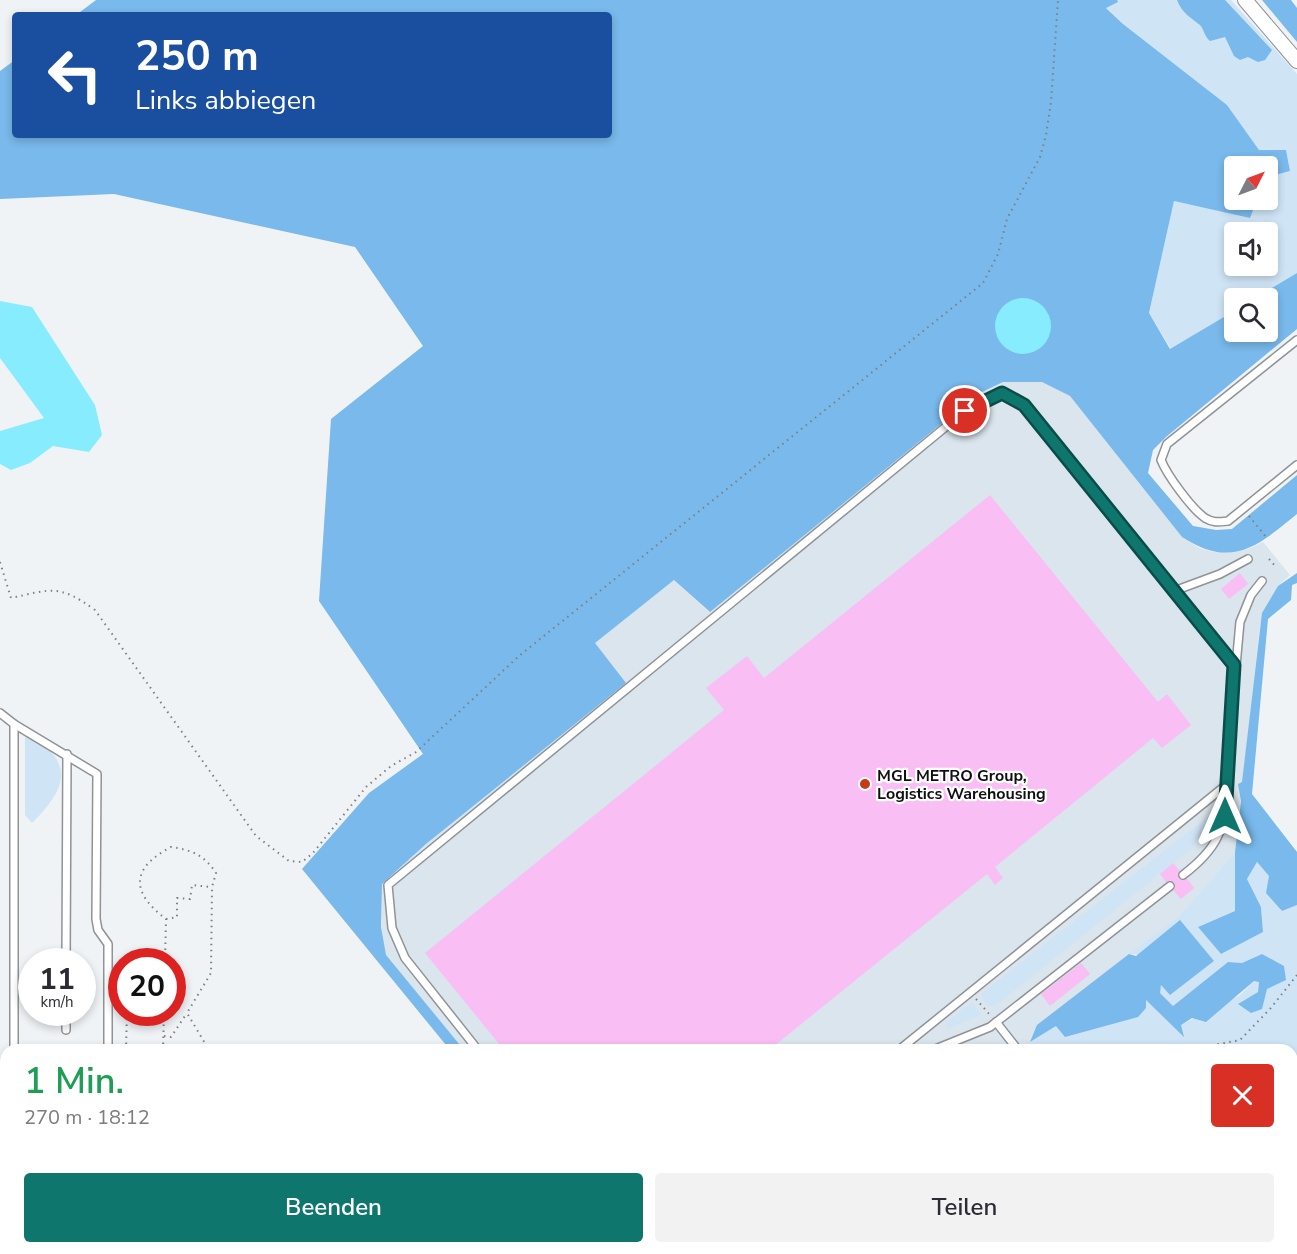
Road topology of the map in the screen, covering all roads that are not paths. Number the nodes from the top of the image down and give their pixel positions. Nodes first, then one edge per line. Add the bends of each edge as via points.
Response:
1 (1245, 0) edge
2 (1297, 61) edge
3 (1297, 339) edge
4 (1297, 465) edge
5 (1248, 559) dead end
6 (1262, 581) dead end
7 (1174, 591) junction
8 (1234, 665) junction
9 (0, 713) edge
10 (14, 724) junction
11 (67, 754) junction
12 (1225, 786) junction
13 (1183, 875) dead end
14 (1170, 886) dead end
15 (66, 948) edge
16 (996, 1022) junction
17 (66, 1026) edge
18 (66, 1030) dead end
19 (14, 1044) edge
20 (108, 1044) edge
21 (473, 1044) edge
22 (906, 1044) edge
23 (948, 1044) edge
24 (1013, 1044) edge

1 - 2 street
3 - 4 lane via 1167,444 1161,460 1165,471 1204,517 1216,523 1228,521
5 - 7 lane
6 - 8 lane via 1243,611
7 - 8 lane
7 - 21 lane via 1024,405 1002,393 965,411 388,885 392,928 405,958
8 - 12 lane
9 - 10 lane
10 - 11 lane
10 - 19 lane
11 - 15 lane
11 - 20 lane via 97,774 96,920 108,944
12 - 13 lane via 1225,816 1215,845
12 - 22 lane
14 - 16 lane
16 - 23 lane
16 - 24 lane
17 - 18 lane

